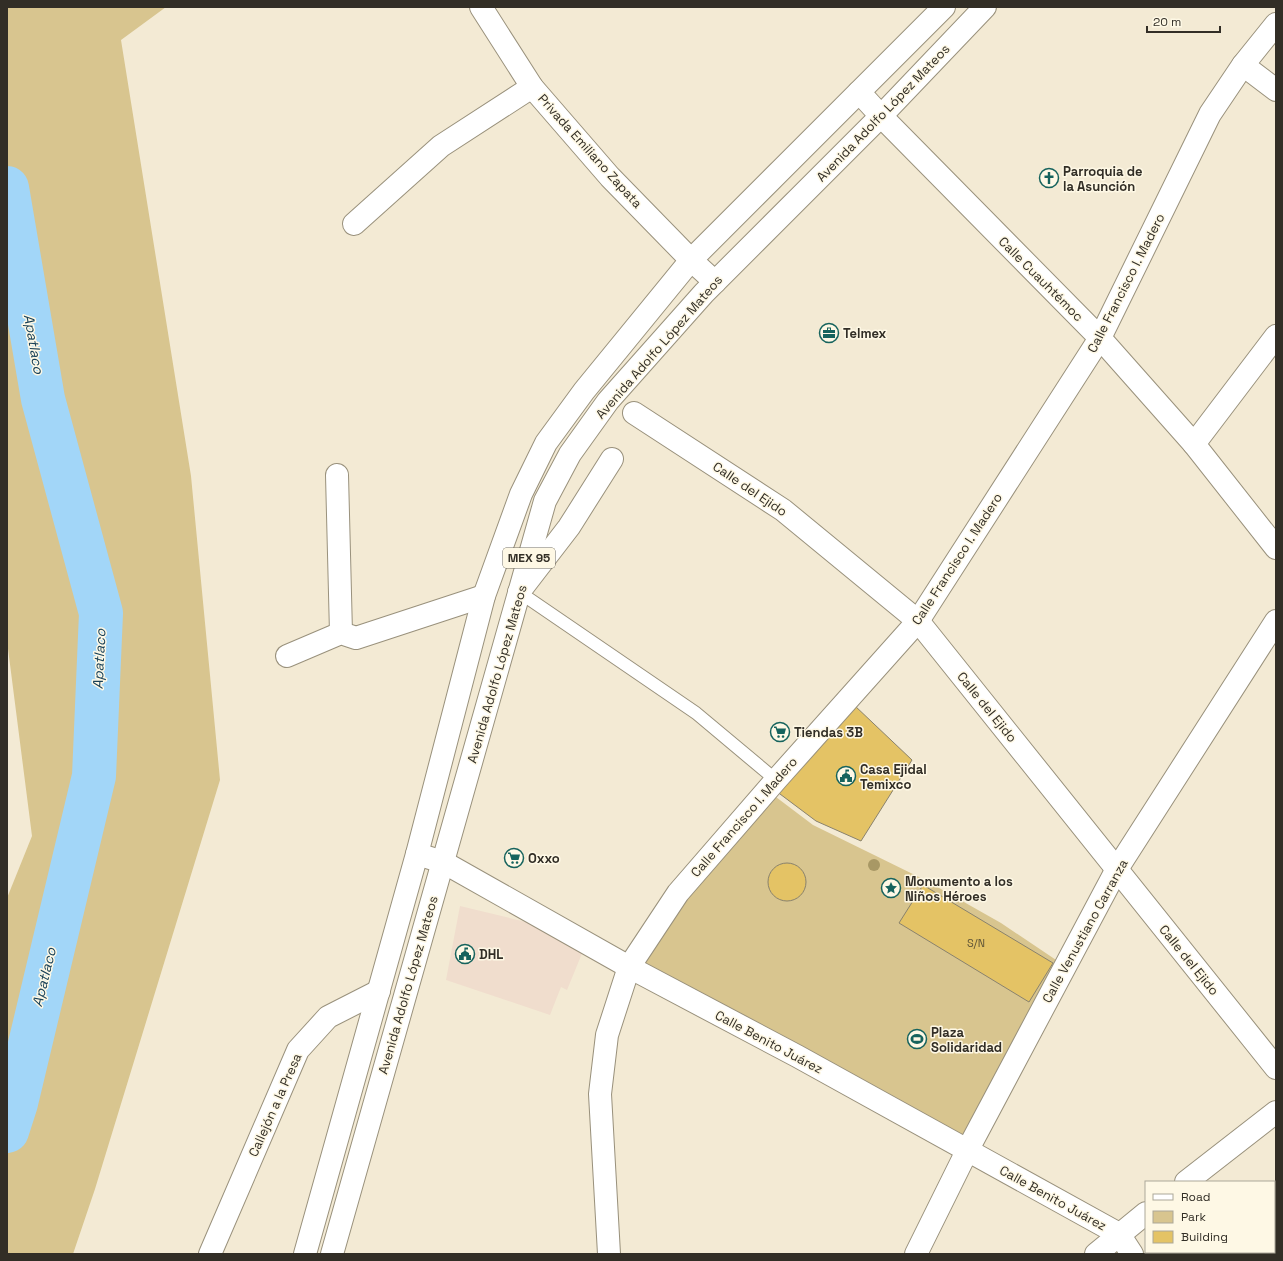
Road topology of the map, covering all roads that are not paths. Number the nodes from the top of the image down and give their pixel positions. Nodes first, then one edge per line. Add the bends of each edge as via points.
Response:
1 (481, 7) edge
2 (944, 7) edge
3 (985, 7) edge
4 (1276, 24) edge
5 (1243, 65) junction
6 (532, 87) junction
7 (1276, 90) edge
8 (858, 92) junction
9 (881, 116) junction
10 (354, 224) dead end
11 (691, 260) junction
12 (715, 282) junction
13 (1276, 336) edge
14 (1100, 338) junction
15 (634, 413) dead end
16 (1194, 444) junction
17 (612, 459) dead end
18 (337, 475) dead end
19 (1276, 548) edge
20 (520, 592) junction
21 (484, 596) junction
22 (918, 621) junction
23 (1276, 621) edge
24 (341, 633) junction
25 (287, 656) dead end
26 (776, 780) junction
27 (417, 854) junction
28 (443, 862) junction
29 (1117, 870) junction
30 (629, 967) junction
31 (379, 991) junction
32 (1276, 1068) edge
33 (1276, 1112) edge
34 (967, 1150) junction
35 (1187, 1181) edge
36 (1145, 1214) edge
37 (1119, 1234) junction
38 (210, 1254) edge
39 (305, 1254) edge
40 (332, 1254) edge
41 (609, 1254) edge
42 (916, 1254) edge
43 (1096, 1254) edge
44 (1132, 1254) edge

1 - 6 street, Privada Emiliano Zapata
2 - 8 street, Avenida Adolfo López Mateos / MEX 95
3 - 9 street, Avenida Adolfo López Mateos / MEX 95
4 - 5 street, Calle Francisco I. Madero
5 - 7 street
5 - 14 street, Calle Francisco I. Madero via 1210,114
6 - 10 street via 441,146
6 - 11 street, Privada Emiliano Zapata via 610,177
8 - 9 street, Calle Cuauhtémoc
8 - 11 street, Avenida Adolfo López Mateos / MEX 95
9 - 12 street, Avenida Adolfo López Mateos / MEX 95
9 - 14 street, Calle Cuauhtémoc
11 - 12 street, Privada Emiliano Zapata
11 - 21 street, Avenida Adolfo López Mateos / MEX 95 via 584,391 546,442 521,494
12 - 20 street, Avenida Adolfo López Mateos / MEX 95 via 608,401 570,454 545,501
13 - 16 street
14 - 16 street, Calle Cuauhtémoc
14 - 22 street, Calle Francisco I. Madero
15 - 22 street, Calle del Ejido via 783,510
16 - 19 street, Calle Cuauhtémoc
17 - 20 street via 569,527
18 - 24 street
20 - 26 lane via 696,713
20 - 28 street, Avenida Adolfo López Mateos / MEX 95
21 - 24 street via 356,638
21 - 27 street, Avenida Adolfo López Mateos / MEX 95
22 - 26 street, Calle Francisco I. Madero
22 - 29 street, Calle del Ejido
23 - 29 street, Calle Venustiano Carranza
24 - 25 street
26 - 30 street, Calle Francisco I. Madero via 678,893
27 - 28 street, Calle Benito Juárez
27 - 31 street, Avenida Adolfo López Mateos / MEX 95
28 - 30 street, Calle Benito Juárez
28 - 40 street, Avenida Adolfo López Mateos / MEX 95
29 - 32 street, Calle del Ejido
29 - 34 street, Calle Venustiano Carranza
30 - 34 street, Calle Benito Juárez
30 - 41 street, Calle Francisco I. Madero via 607,1035 600,1094
31 - 38 street, Callejón a la Presa via 328,1017 298,1050
31 - 39 street, Avenida Adolfo López Mateos / MEX 95
33 - 35 street
34 - 37 street, Calle Benito Juárez
34 - 42 street, Calle Venustiano Carranza
36 - 37 street
37 - 43 street
37 - 44 street

